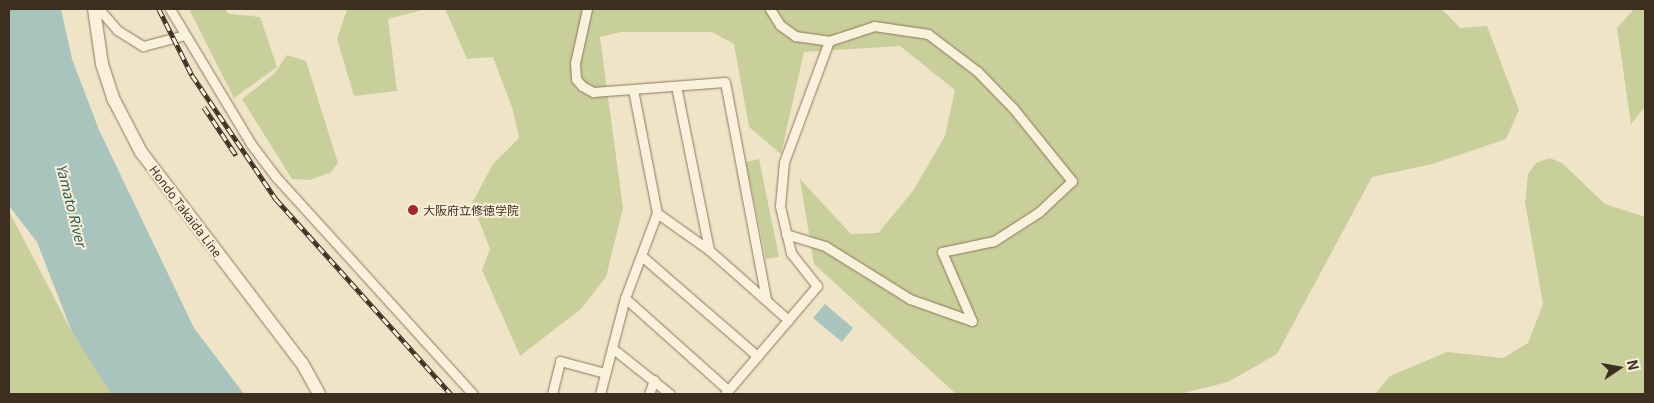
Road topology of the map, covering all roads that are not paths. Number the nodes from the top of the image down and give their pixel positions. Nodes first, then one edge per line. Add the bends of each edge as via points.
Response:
1 (94, 9) edge
2 (99, 9) edge
3 (170, 9) edge
4 (588, 9) edge
5 (770, 9) edge
6 (185, 35) junction
7 (829, 41) junction
8 (676, 86) junction
9 (634, 89) junction
10 (657, 213) junction
11 (786, 234) junction
12 (708, 250) junction
13 (644, 258) junction
14 (625, 298) junction
15 (766, 300) junction
16 (788, 320) junction
17 (612, 348) junction
18 (757, 356) junction
19 (605, 373) junction
20 (654, 380) junction
21 (727, 392) edge
22 (319, 394) edge
23 (473, 394) edge
24 (552, 394) edge
25 (600, 394) edge
26 (649, 394) edge
27 (670, 394) edge

1 - 22 main road, Hondo Takaida Line via 102,64 114,100 141,152 302,363
2 - 6 street via 118,30 143,46
3 - 6 street
4 - 9 street via 576,79 593,92
5 - 7 street via 780,25 795,36
6 - 23 street via 250,144 276,177
7 - 11 street via 784,162 780,206
7 - 11 street via 874,26 928,34 1001,96 1072,181 1039,212 994,241 942,252 972,322 910,299 824,246
8 - 9 street
8 - 12 street
8 - 15 street via 725,82
9 - 10 street
10 - 12 street
10 - 13 street
11 - 16 street via 792,253 817,286
12 - 15 street
13 - 14 street
13 - 18 street
14 - 17 street
14 - 21 street
15 - 16 street
16 - 18 street
17 - 19 street
17 - 20 street
18 - 21 street
19 - 24 street via 560,361
19 - 25 street
20 - 26 street
20 - 27 street

